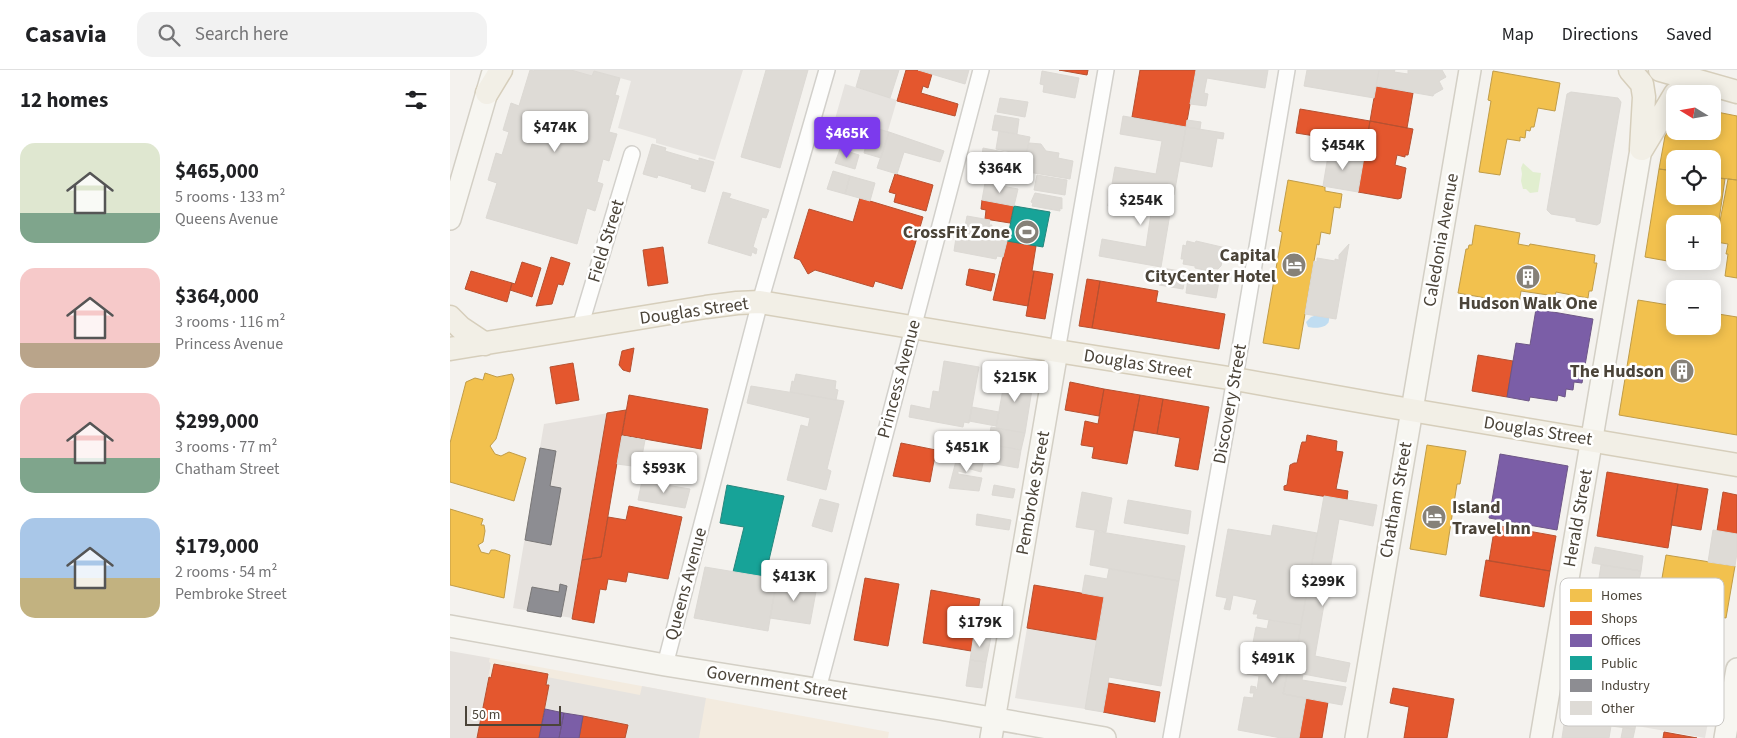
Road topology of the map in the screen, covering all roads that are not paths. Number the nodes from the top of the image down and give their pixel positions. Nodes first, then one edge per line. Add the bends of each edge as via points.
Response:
1 (493, 70) edge
2 (501, 70) edge
3 (827, 70) edge
4 (981, 70) edge
5 (1106, 70) edge
6 (1287, 70) edge
7 (1470, 70) edge
8 (1630, 70) edge
9 (1660, 70) edge
10 (1700, 81) junction
11 (1691, 85) edge
12 (1737, 92) edge
13 (487, 93) junction
14 (1666, 109) edge
15 (1641, 149) junction
16 (632, 154) dead end
17 (458, 166) edge
18 (450, 219) edge
19 (760, 302) junction
20 (450, 317) edge
21 (913, 326) junction
22 (580, 327) junction
23 (485, 344) junction
24 (450, 349) edge
25 (1057, 352) junction
26 (1235, 379) junction
27 (1412, 410) junction
28 (1591, 440) junction
29 (1737, 465) edge
30 (1568, 578) edge
31 (1560, 625) edge
32 (450, 626) edge
33 (665, 665) junction
34 (1737, 669) edge
35 (818, 689) junction
36 (993, 728) edge
37 (1105, 738) edge
38 (1171, 738) edge
39 (1356, 738) edge
40 (1541, 738) edge
41 (1725, 738) edge

1 - 13 street
2 - 13 main road
3 - 19 street, Queens Avenue
4 - 21 street, Princess Avenue
5 - 25 street, Pembroke Street
6 - 26 street, Discovery Street
7 - 27 street, Caledonia Avenue
8 - 15 main road via 1642,84 1644,98
9 - 10 main road
10 - 11 main road
10 - 12 main road
13 - 17 street
14 - 15 main road
15 - 28 street, Herald Street
16 - 22 street, Field Street
17 - 18 street
19 - 21 main road, Douglas Street
19 - 22 main road, Douglas Street
19 - 33 street, Queens Avenue
20 - 23 main road
21 - 25 main road, Douglas Street
21 - 35 street, Princess Avenue
22 - 23 main road, Douglas Street
23 - 24 main road, Douglas Street
25 - 26 main road, Douglas Street
25 - 36 street, Pembroke Street
26 - 27 main road, Douglas Street
26 - 38 street, Discovery Street
27 - 28 main road, Douglas Street
27 - 39 street, Chatham Street
28 - 29 main road, Douglas Street
28 - 30 street, Herald Street
31 - 40 street, Herald Street
32 - 33 street, Government Street
33 - 35 street, Government Street
34 - 41 street
35 - 36 street, Government Street
36 - 37 street, Government Street

